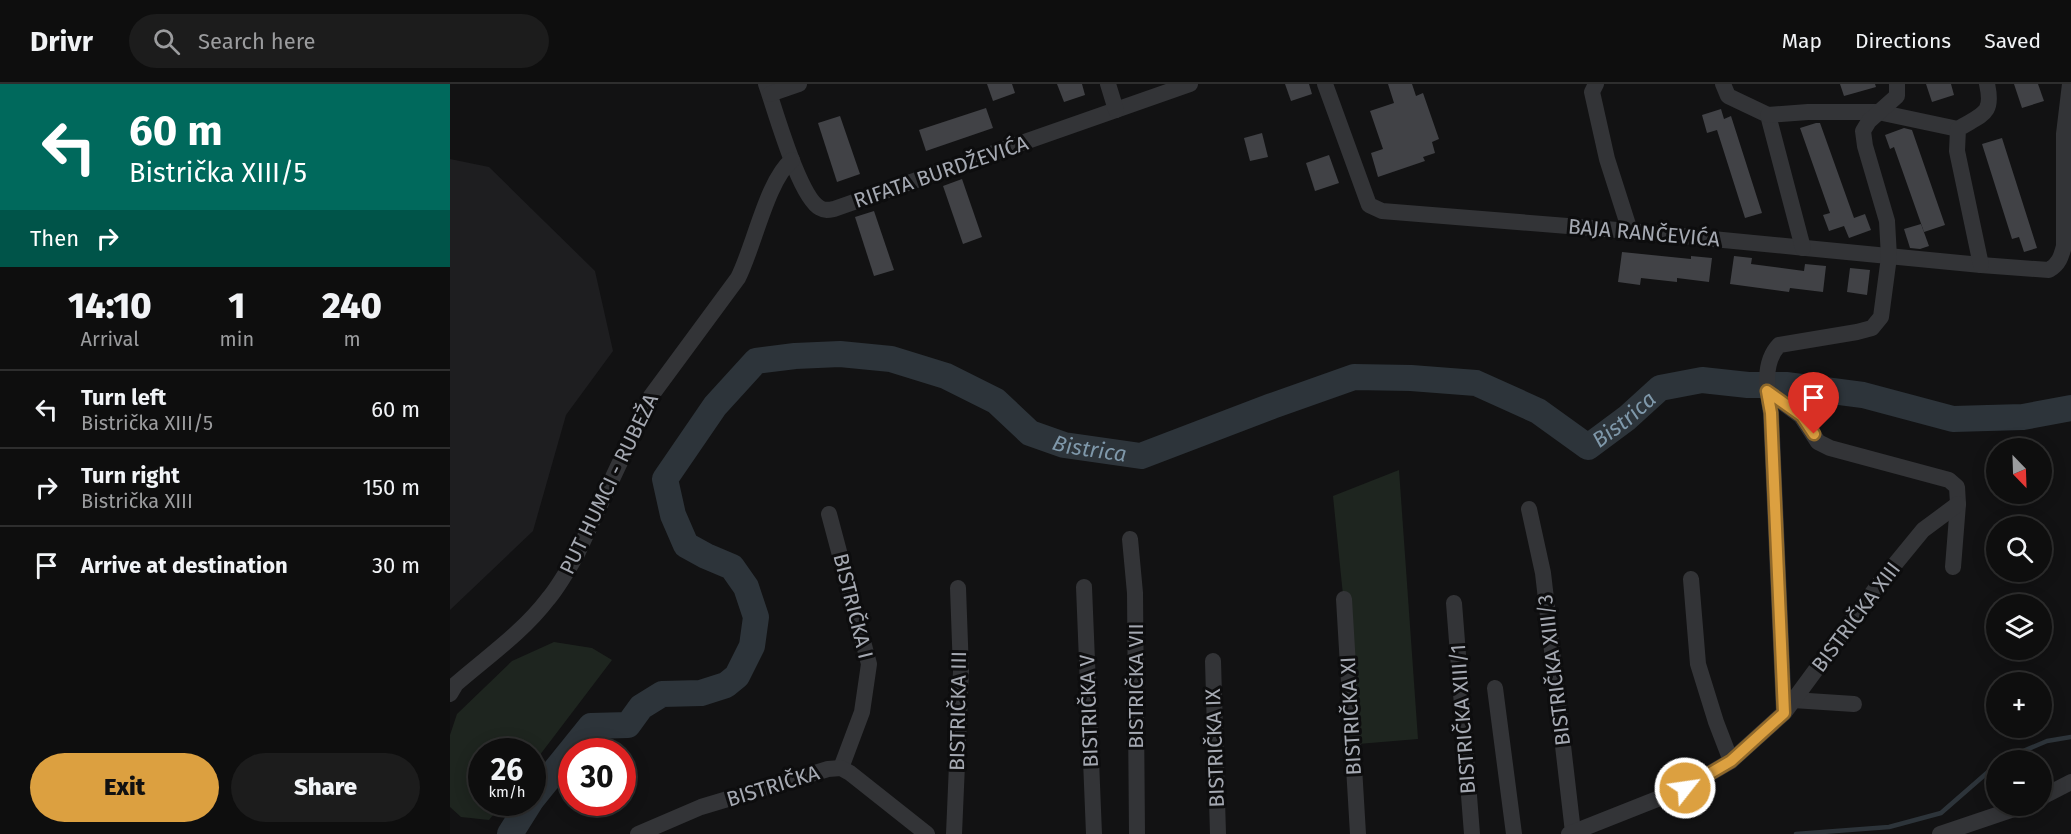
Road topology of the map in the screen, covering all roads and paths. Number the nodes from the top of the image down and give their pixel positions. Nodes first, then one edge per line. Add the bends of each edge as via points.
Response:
1 (799, 84) edge
2 (1108, 84) edge
3 (1190, 84) edge
4 (1325, 84) edge
5 (1596, 84) edge
6 (1722, 84) edge
7 (1897, 84) edge
8 (1987, 84) edge
9 (2070, 84) edge
10 (768, 89) edge
11 (1116, 110) junction
12 (1878, 112) junction
13 (1768, 115) junction
14 (1958, 129) junction
15 (792, 160) junction
16 (1630, 231) junction
17 (1803, 248) junction
18 (1889, 256) junction
19 (1981, 266) junction
20 (1767, 391) junction
21 (1958, 504) junction
22 (1529, 509) dead end
23 (830, 514) dead end
24 (1130, 539) dead end
25 (1953, 567) dead end
26 (1691, 579) dead end
27 (1084, 587) dead end
28 (958, 588) dead end
29 (1344, 598) dead end
30 (1454, 603) dead end
31 (1213, 661) dead end
32 (1495, 688) dead end
33 (450, 694) edge
34 (1854, 704) dead end
35 (1789, 707) junction
36 (1731, 761) junction
37 (841, 768) junction
38 (2071, 782) edge
39 (2052, 792) edge
40 (1993, 816) edge
41 (1571, 833) edge
42 (638, 834) edge
43 (927, 834) edge
44 (954, 834) edge
45 (1094, 834) edge
46 (1137, 834) edge
47 (1218, 834) edge
48 (1358, 834) edge
49 (1472, 834) edge
50 (1514, 834) edge
51 (1940, 834) edge

1 - 10 street
2 - 11 street
3 - 11 street, RIFATA BURDŽEVIĆA
4 - 16 street, BAJA RANČEVIĆA via 1369,205 1382,212
5 - 16 street via 1592,92 1607,159
6 - 13 street via 1728,96
7 - 12 street via 1897,96
8 - 14 street via 1990,99 1986,111
9 - 19 street, BAJA RANČEVIĆA via 2064,134 2064,246 2060,260 2049,270
10 - 15 street, RIFATA BURDŽEVIĆA
11 - 15 street, RIFATA BURDŽEVIĆA via 834,209 820,209 809,197
12 - 13 street
12 - 14 street
12 - 18 street via 1863,131 1887,221
13 - 17 street
14 - 19 street via 1957,151
15 - 33 street, PUT HUMCI - RUBEŽA via 774,183 738,279 651,396 564,577 531,619 456,684
16 - 17 street, BAJA RANČEVIĆA
17 - 18 street, BAJA RANČEVIĆA
18 - 19 street, BAJA RANČEVIĆA
18 - 20 street via 1881,317 1872,328 1779,345 1767,369
20 - 21 street via 1802,416 1818,442 1948,480 1957,487
20 - 35 street
21 - 25 street
21 - 35 street, BISTRIČKA XIII via 1923,530
22 - 41 street, BISTRIČKA XIII/3 via 1538,542
23 - 37 street, BISTRIČKA I via 869,664 861,712
24 - 46 street, BISTRIČKA VII via 1136,593
26 - 36 street via 1698,664
27 - 45 street, BISTRIČKA V
28 - 44 street, BISTRIČKA III via 961,671
29 - 48 street, BISTRIČKA XI
30 - 49 street, BISTRIČKA XIII/1
31 - 47 street, BISTRIČKA IX
32 - 50 street
34 - 35 street
35 - 36 street, BISTRIČKA XIII
36 - 41 street, BISTRIČKA XIII via 1685,788
37 - 42 street, BISTRIČKA via 701,807
37 - 43 street, BISTRIČKA
38 - 39 street
40 - 51 street

